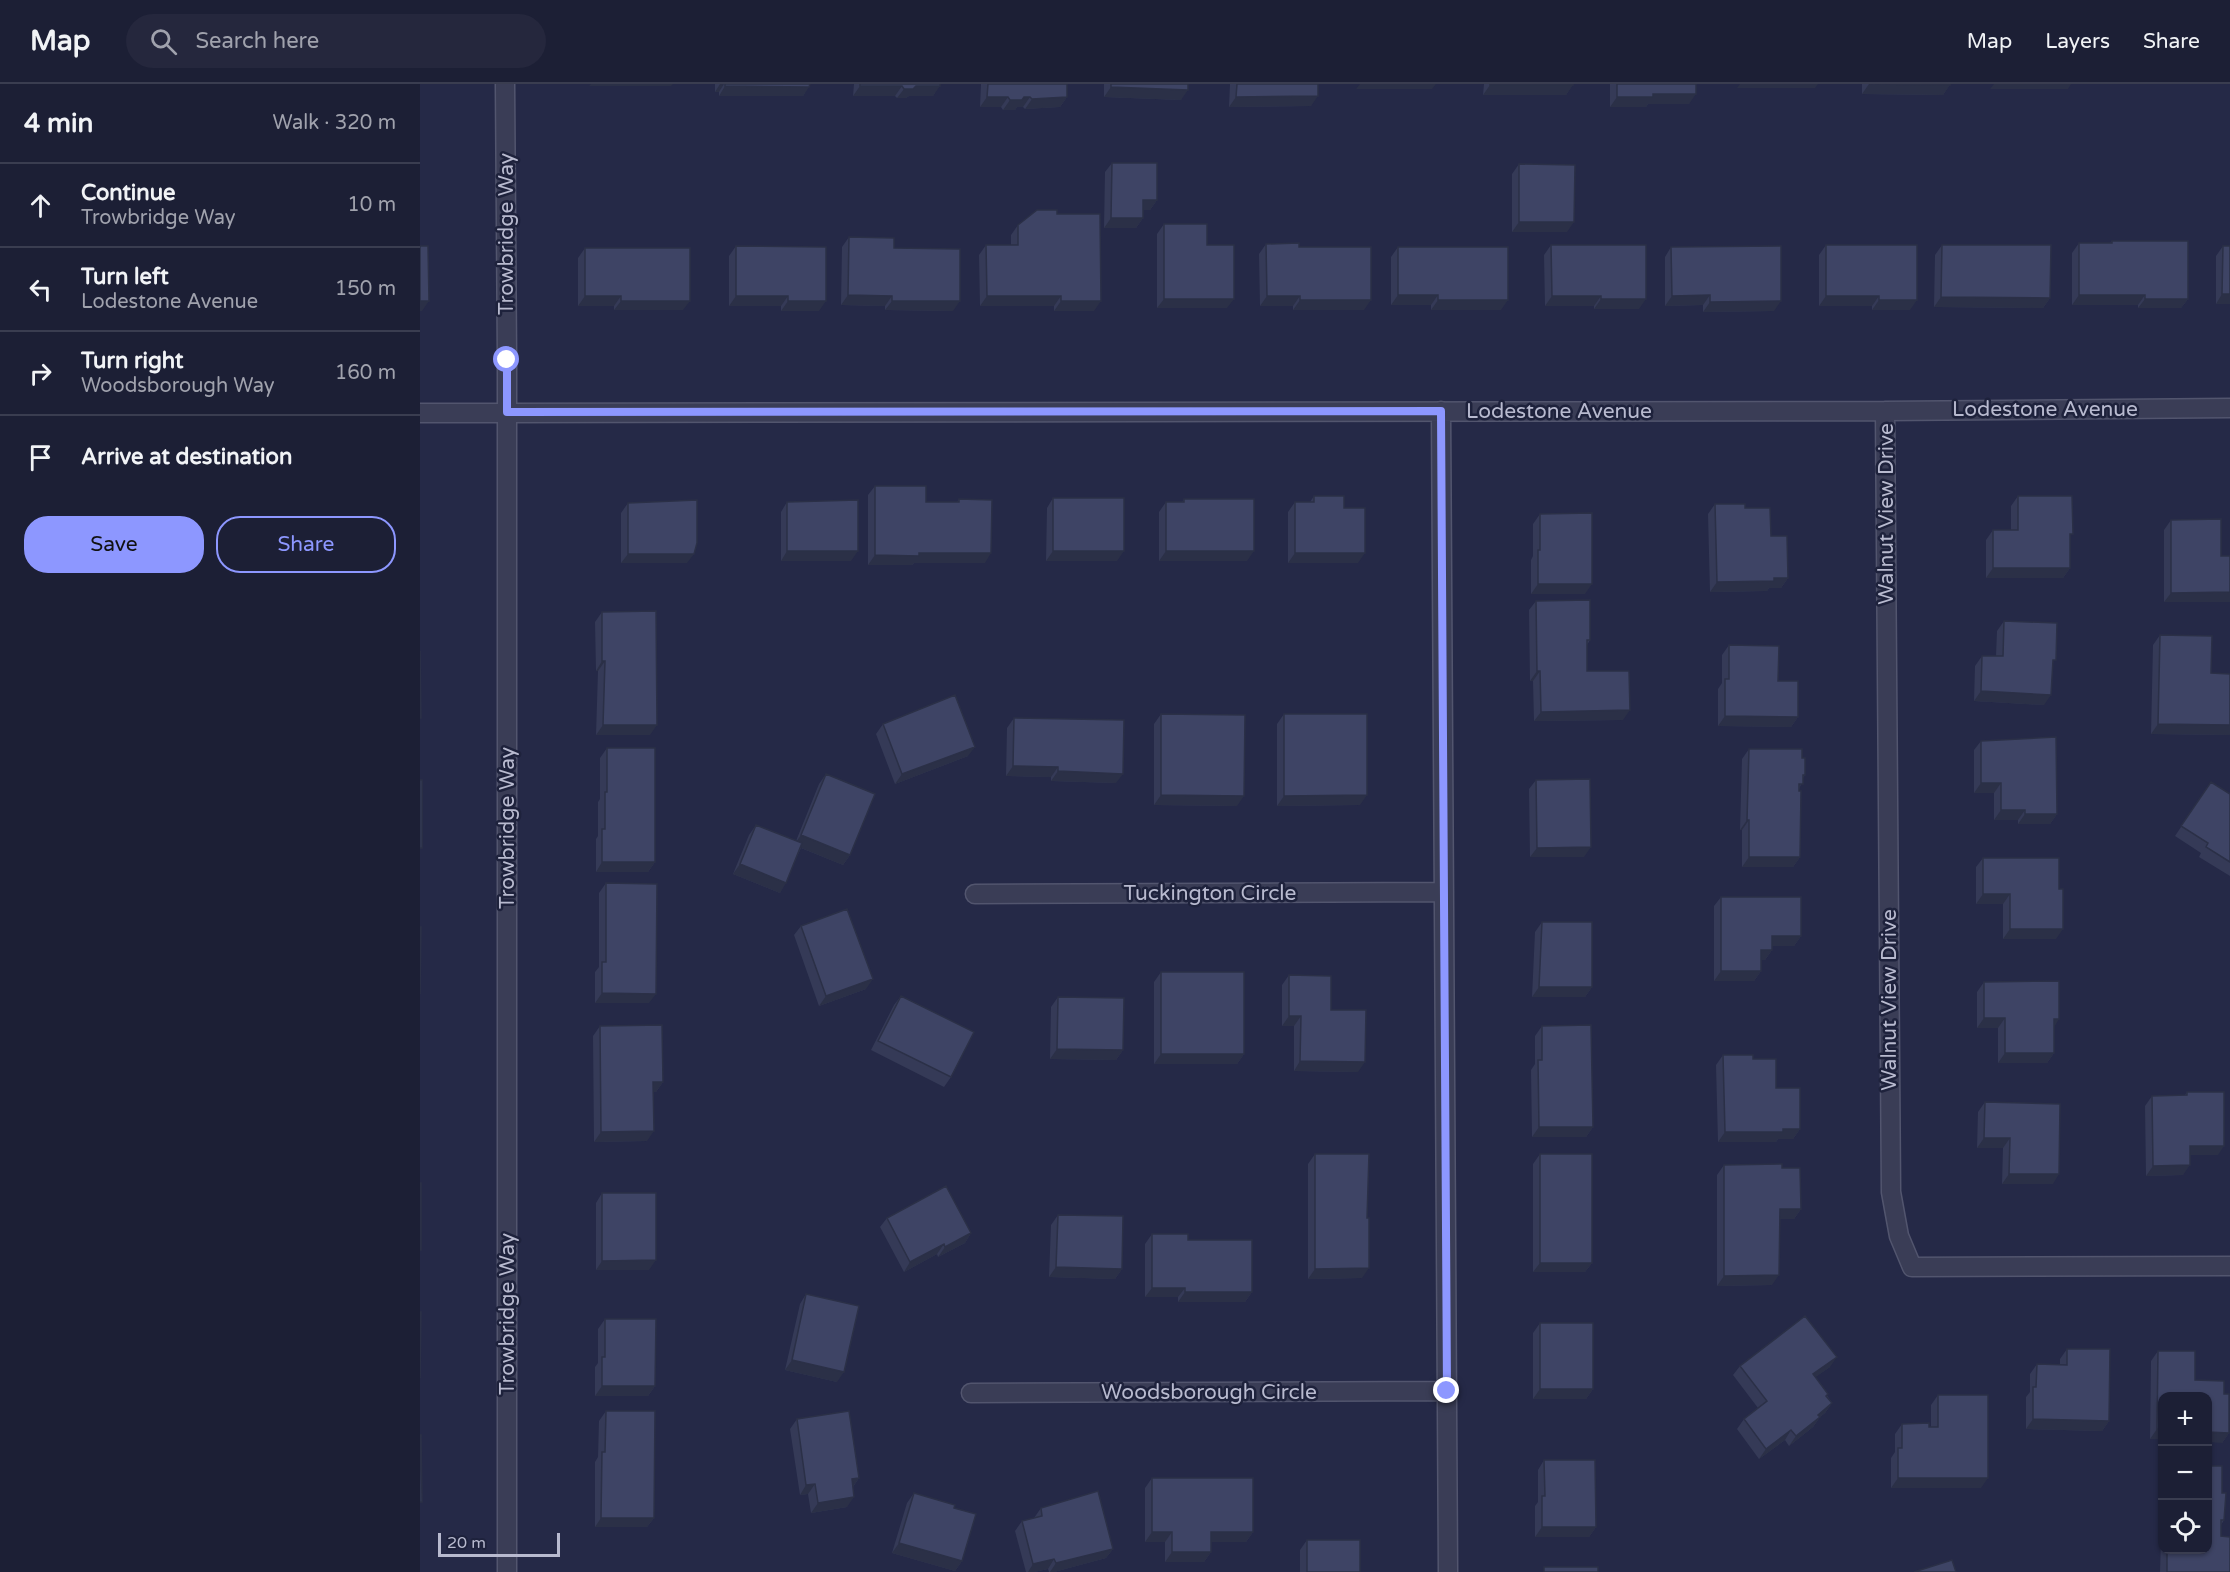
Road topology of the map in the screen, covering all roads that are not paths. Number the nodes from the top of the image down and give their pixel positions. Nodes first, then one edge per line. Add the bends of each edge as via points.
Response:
1 (505, 84) edge
2 (2230, 408) edge
3 (1441, 411) junction
4 (1886, 411) junction
5 (507, 412) junction
6 (420, 413) edge
7 (1444, 892) junction
8 (975, 894) dead end
9 (2230, 1266) edge
10 (1447, 1391) junction
11 (971, 1393) dead end
12 (507, 1572) edge
13 (1448, 1572) edge

1 - 5 street, Trowbridge Way
2 - 4 street, Lodestone Avenue
3 - 4 street, Lodestone Avenue
3 - 5 street, Lodestone Avenue
3 - 7 street
4 - 9 street, Walnut View Drive via 1891,1192 1899,1236 1912,1267
5 - 6 street, Lodestone Avenue
5 - 12 street, Trowbridge Way
7 - 8 street, Tuckington Circle
7 - 10 street
10 - 11 street, Woodsborough Circle
10 - 13 street

